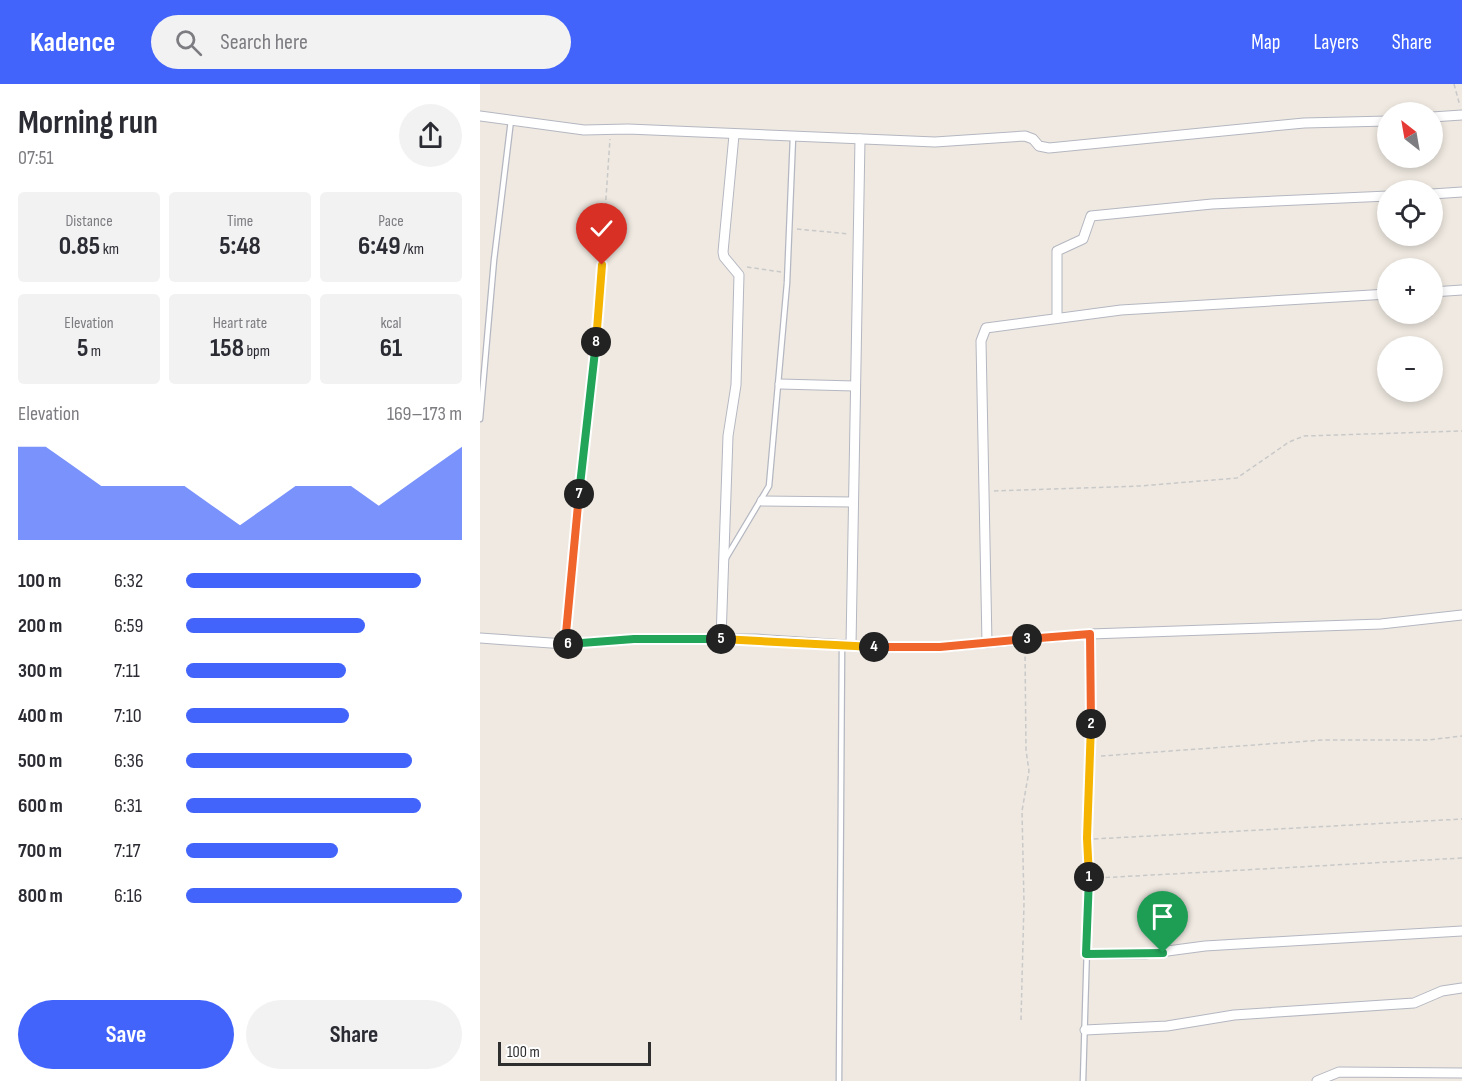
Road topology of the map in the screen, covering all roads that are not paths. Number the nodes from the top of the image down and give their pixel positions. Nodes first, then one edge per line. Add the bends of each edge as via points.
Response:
1 (1461, 115) edge
2 (1443, 116) edge
3 (480, 117) edge
4 (511, 120) junction
5 (1377, 121) edge
6 (734, 135) junction
7 (793, 137) junction
8 (860, 139) junction
9 (1462, 192) edge
10 (1443, 193) edge
11 (1377, 196) edge
12 (1462, 290) edge
13 (1443, 291) edge
14 (1377, 295) edge
15 (1057, 318) junction
16 (780, 384) junction
17 (854, 386) junction
18 (480, 419) edge
19 (762, 501) junction
20 (853, 501) junction
21 (723, 563) junction
22 (1462, 615) edge
23 (1090, 634) junction
24 (480, 638) edge
25 (721, 639) junction
26 (987, 643) junction
27 (846, 645) junction
28 (1462, 931) edge
29 (1086, 954) junction
30 (1462, 988) edge
31 (1085, 1030) junction
32 (1462, 1073) edge
33 (839, 1081) edge
34 (1083, 1081) edge
35 (1317, 1081) edge

1 - 2 street
3 - 4 street
4 - 6 street via 584,130
4 - 18 lane
5 - 8 street via 1304,123 1049,148 1025,136 951,142
6 - 7 street
6 - 21 street via 723,252 740,275
7 - 8 street
7 - 16 lane
8 - 17 street
9 - 10 street
11 - 15 street via 1212,204 1091,216 1083,239 1057,251
12 - 13 street
14 - 15 street via 1143,308
15 - 26 street via 994,326 983,331
16 - 17 street
16 - 19 lane via 769,486
17 - 20 street
19 - 20 street
19 - 21 lane
20 - 27 street
21 - 25 street
22 - 23 street via 1380,624
23 - 26 street
23 - 29 lane via 1092,756
24 - 25 street via 565,644
25 - 27 street
26 - 27 street via 940,647
27 - 33 lane
28 - 29 street via 1205,946 1145,954
29 - 31 lane
30 - 31 street via 1442,991 1414,1003
31 - 34 lane
32 - 35 street via 1339,1072

